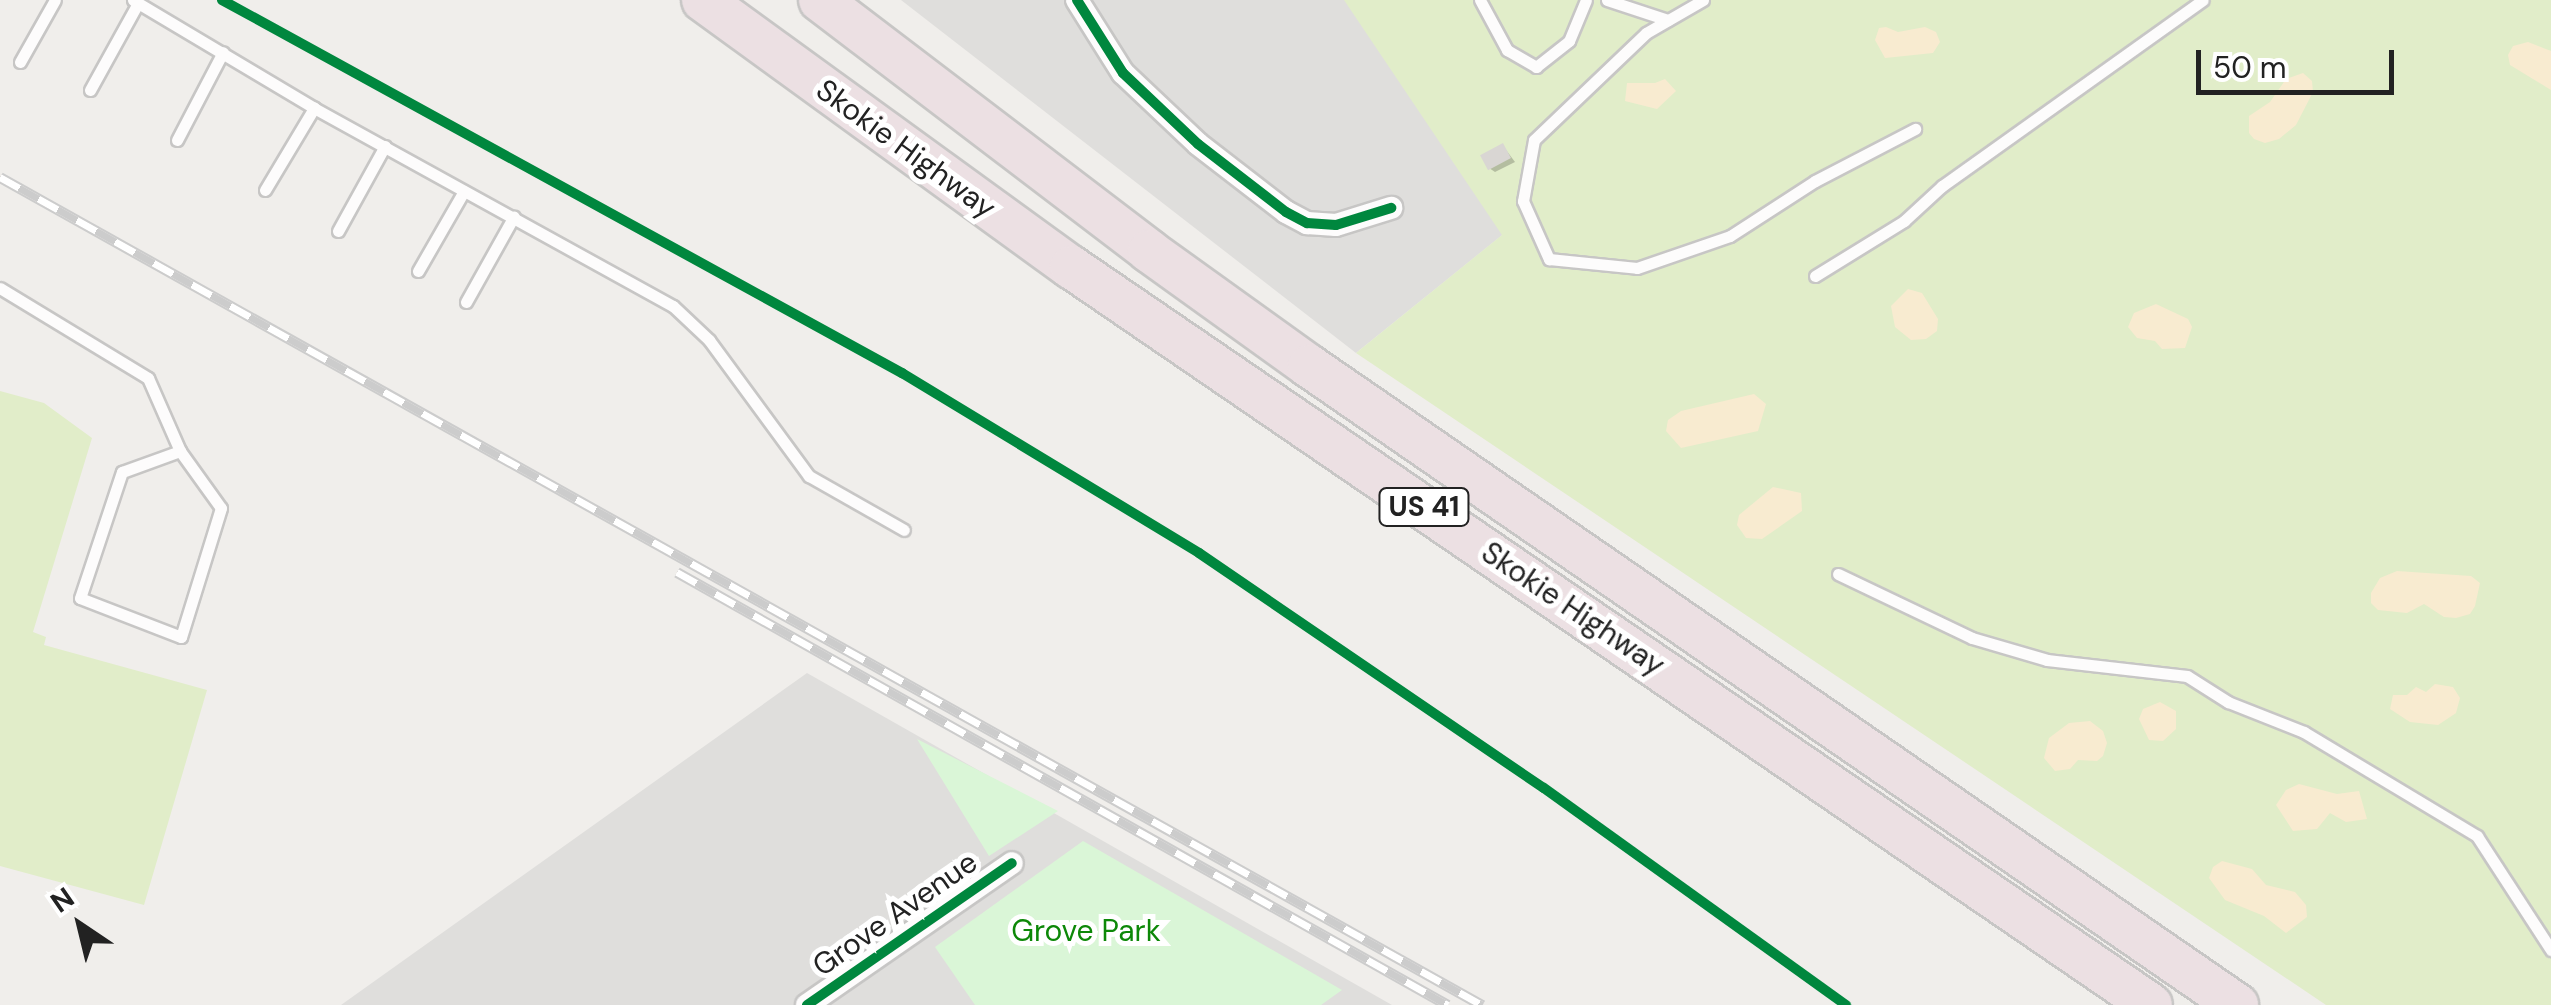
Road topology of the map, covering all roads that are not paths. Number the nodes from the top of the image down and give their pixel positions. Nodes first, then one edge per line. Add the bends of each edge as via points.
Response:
1 (54, 0) edge
2 (703, 0) edge
3 (820, 0) edge
4 (1077, 0) edge
5 (1480, 0) edge
6 (1586, 0) edge
7 (1606, 0) edge
8 (1703, 0) edge
9 (2203, 0) edge
10 (136, 1) edge
11 (1668, 20) junction
12 (223, 52) junction
13 (20, 62) dead end
14 (90, 90) dead end
15 (314, 108) junction
16 (1915, 129) dead end
17 (176, 140) dead end
18 (385, 146) junction
19 (265, 190) dead end
20 (464, 190) junction
21 (1391, 208) dead end
22 (514, 216) junction
23 (338, 230) dead end
24 (418, 271) dead end
25 (1815, 276) dead end
26 (0, 288) edge
27 (466, 302) dead end
28 (180, 450) junction
29 (904, 530) dead end
30 (1838, 574) dead end
31 (1012, 863) dead end
32 (2551, 950) edge
33 (807, 1005) edge
34 (2151, 1005) edge
35 (2237, 1005) edge

1 - 13 lane
2 - 34 highway, Skokie Highway / US 41 via 1071,268
3 - 35 highway, Skokie Highway / US 41 via 1309,366
4 - 21 street via 1124,73 1198,144 1286,212 1336,225
5 - 6 lane via 1507,50 1536,67 1569,41
7 - 11 lane
8 - 11 lane
9 - 25 lane via 1942,186 1904,222
10 - 12 lane
10 - 14 lane
11 - 16 lane via 1534,140 1523,201 1549,259 1636,268 1730,236 1814,180
12 - 15 lane
12 - 17 lane
15 - 18 lane
15 - 19 lane
18 - 20 lane
18 - 23 lane
20 - 22 lane
20 - 24 lane
22 - 27 lane
22 - 29 lane via 673,306 709,340 809,476
26 - 28 lane via 148,378
28 - 28 lane via 122,472 80,598 181,637 221,508
30 - 32 lane via 1972,638 2047,660 2187,676 2228,702 2304,732 2476,836
31 - 33 street, Grove Avenue

